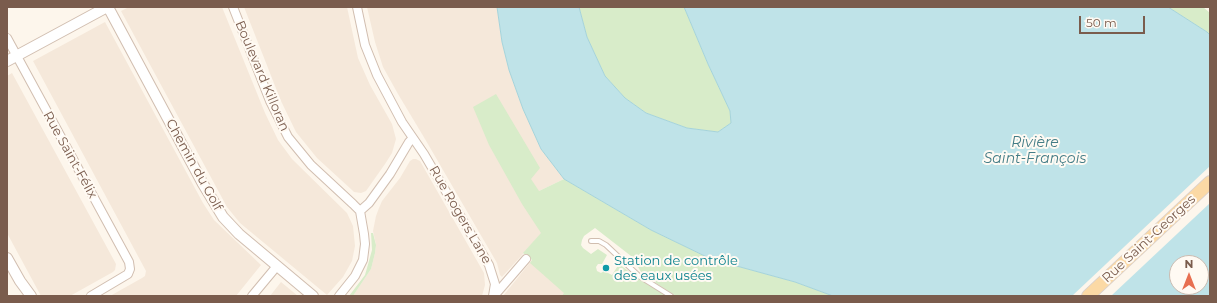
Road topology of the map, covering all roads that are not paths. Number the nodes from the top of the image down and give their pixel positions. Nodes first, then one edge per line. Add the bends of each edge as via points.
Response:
1 (107, 7) edge
2 (233, 7) edge
3 (357, 7) edge
4 (7, 38) edge
5 (17, 56) junction
6 (7, 62) edge
7 (413, 138) junction
8 (1210, 182) edge
9 (360, 211) junction
10 (592, 241) dead end
11 (7, 258) edge
12 (526, 259) dead end
13 (277, 266) junction
14 (20, 281) junction
15 (25, 296) edge
16 (32, 296) edge
17 (91, 296) edge
18 (252, 296) edge
19 (313, 296) edge
20 (339, 296) edge
21 (494, 296) edge
22 (671, 296) edge
23 (1088, 296) edge

1 - 5 street
1 - 13 street, Chemin du Golf via 220,212 239,234
2 - 9 street, Boulevard Killoran via 270,101 288,137 311,165
3 - 7 street, Rue Rogers Lane via 365,45 373,66
4 - 5 street, Rue Saint-Félix
5 - 6 street
5 - 17 street, Rue Saint-Félix via 129,262 129,272
7 - 9 street via 390,174
7 - 21 street, Rue Rogers Lane via 489,265 495,284
8 - 23 main road, Rue Saint-Georges
9 - 20 street via 364,234 363,260 355,276
10 - 22 lane via 606,245 639,276
11 - 14 street
12 - 21 street
13 - 18 street
13 - 19 street, Chemin du Golf
14 - 15 street
14 - 16 street

